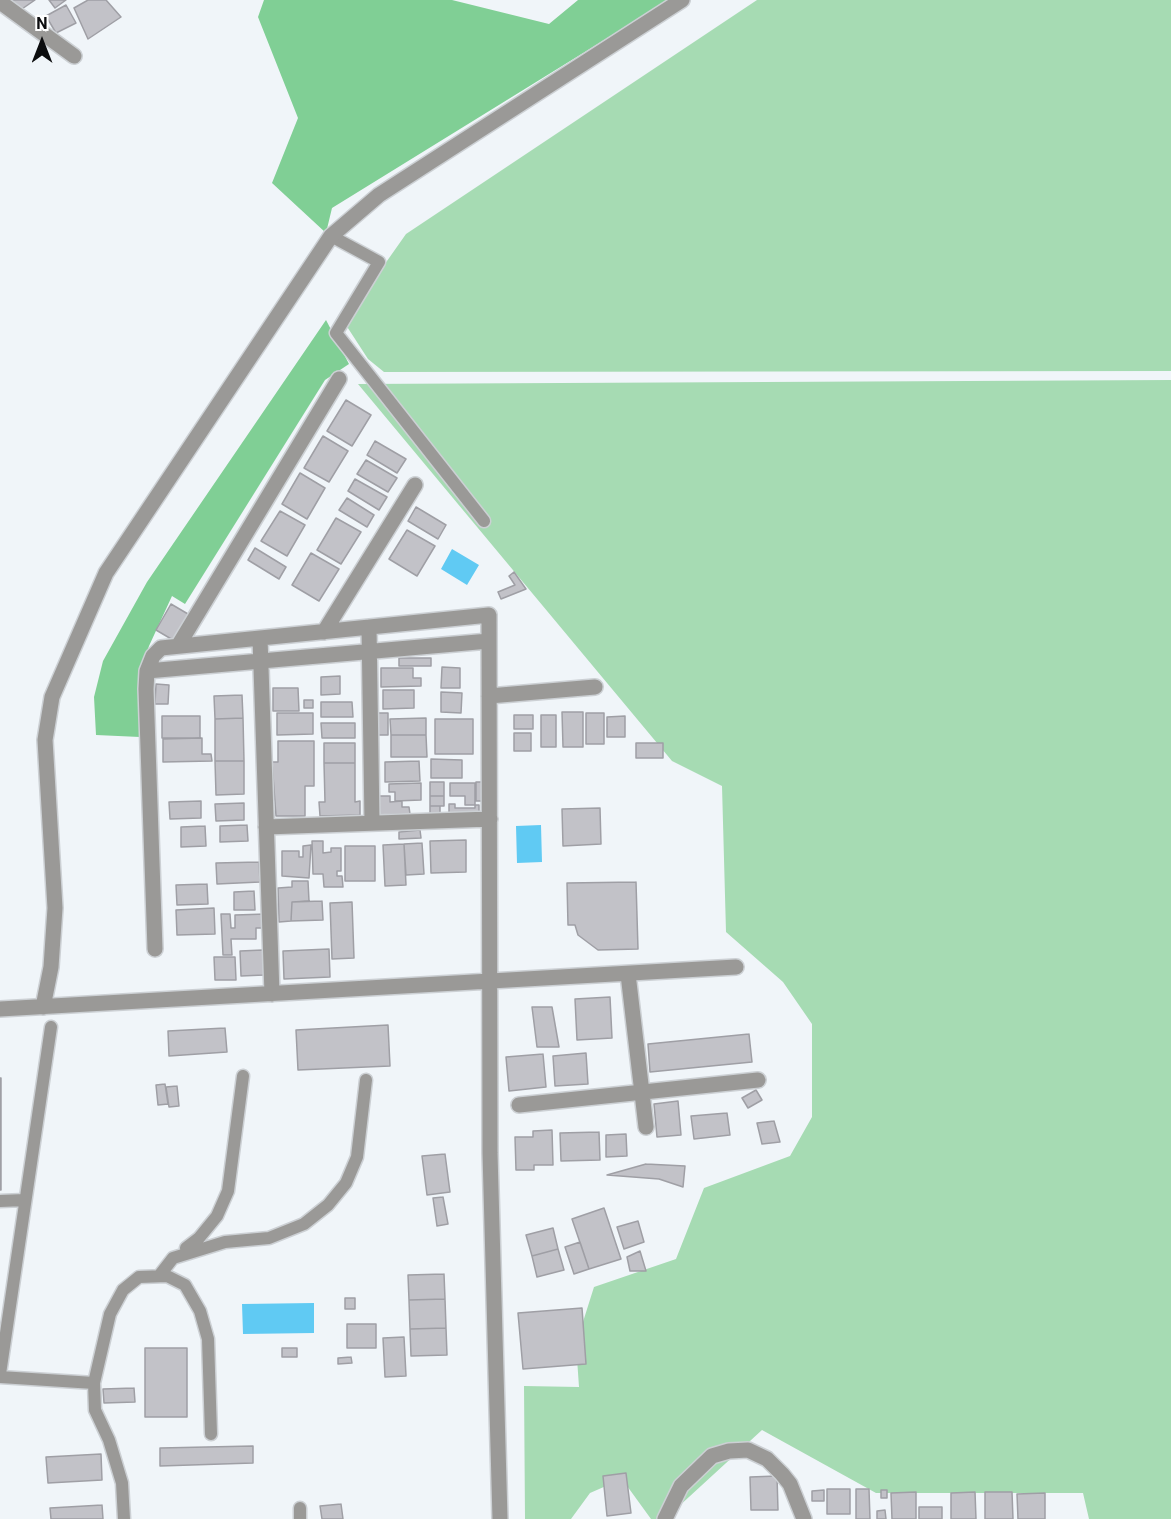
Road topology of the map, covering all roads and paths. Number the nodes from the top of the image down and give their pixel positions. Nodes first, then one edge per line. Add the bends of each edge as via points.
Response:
1 (682, 0) edge
2 (0, 2) edge
3 (74, 56) dead end
4 (335, 238) junction
5 (339, 379) dead end
6 (415, 485) dead end
7 (484, 521) dead end
8 (369, 627) junction
9 (324, 632) junction
10 (260, 638) junction
11 (489, 640) junction
12 (178, 646) junction
13 (369, 651) junction
14 (260, 661) junction
15 (147, 671) junction
16 (595, 687) dead end
17 (489, 696) junction
18 (490, 819) junction
19 (372, 822) junction
20 (266, 827) junction
21 (155, 949) dead end
22 (736, 967) dead end
23 (628, 974) junction
24 (492, 982) junction
25 (272, 994) junction
26 (49, 1007) junction
27 (0, 1009) edge
28 (51, 1027) dead end
29 (243, 1076) dead end
30 (366, 1080) dead end
31 (758, 1080) dead end
32 (642, 1093) junction
33 (519, 1106) dead end
34 (646, 1127) dead end
35 (25, 1200) junction
36 (0, 1201) edge
37 (173, 1258) junction
38 (159, 1276) junction
39 (0, 1376) edge
40 (94, 1383) junction
41 (211, 1434) dead end
42 (124, 1519) edge
43 (500, 1519) edge
44 (665, 1519) edge
45 (804, 1519) edge

1 - 4 street via 379,195
2 - 3 street
4 - 7 lane via 379,262 336,333
4 - 26 street via 106,573 52,697 45,740 55,908
5 - 12 street
6 - 9 street
8 - 9 street
8 - 11 street via 489,615
8 - 13 street
9 - 10 street
10 - 12 street
10 - 14 street
11 - 13 street
11 - 17 street
12 - 15 street via 161,648
13 - 14 street
13 - 19 street
14 - 15 street
14 - 20 street
15 - 21 street
16 - 17 street
17 - 18 street
18 - 19 street
18 - 24 street
19 - 20 street
20 - 25 street
22 - 23 street
23 - 24 street
23 - 32 street
24 - 25 street
24 - 43 street via 490,1154
25 - 26 street
26 - 27 street
28 - 35 lane
29 - 37 lane via 228,1191 217,1216 199,1238
30 - 37 lane via 357,1157 346,1183 328,1205 304,1224 269,1238 225,1242
31 - 32 street
32 - 33 street
32 - 34 street
35 - 36 lane
35 - 39 lane
37 - 38 lane
38 - 40 lane via 139,1277 123,1290 110,1314
38 - 41 lane via 185,1285 200,1311 208,1339
39 - 40 lane
40 - 42 lane via 95,1410 122,1483
44 - 45 street via 681,1486 712,1456 748,1450 767,1459 782,1474

